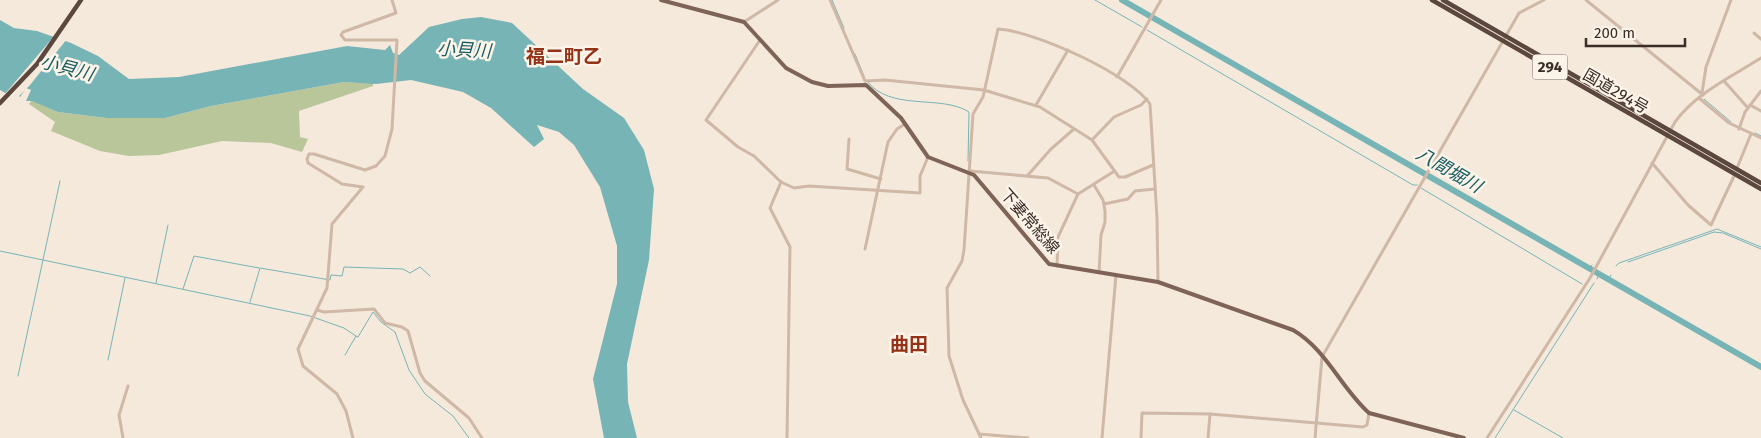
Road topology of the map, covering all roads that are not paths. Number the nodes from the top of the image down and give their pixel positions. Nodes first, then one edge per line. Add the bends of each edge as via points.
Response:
1 (81, 0) edge
2 (392, 0) edge
3 (661, 0) edge
4 (778, 0) edge
5 (830, 0) edge
6 (1161, 0) edge
7 (1432, 0) edge
8 (1443, 0) edge
9 (1544, 0) edge
10 (1586, 0) edge
11 (1731, 0) edge
12 (744, 22) junction
13 (1754, 33) dead end
14 (1504, 38) junction
15 (761, 39) junction
16 (1761, 39) edge
17 (1068, 50) junction
18 (1761, 58) edge
19 (1117, 77) junction
20 (1724, 81) junction
21 (865, 83) junction
22 (984, 90) junction
23 (1761, 91) edge
24 (1702, 94) junction
25 (1699, 98) junction
26 (1147, 99) junction
27 (0, 103) edge
28 (1036, 105) junction
29 (1749, 106) junction
30 (1761, 111) edge
31 (905, 124) junction
32 (1074, 128) junction
33 (1739, 129) junction
34 (1669, 133) junction
35 (1752, 134) junction
36 (1761, 138) edge
37 (849, 139) dead end
38 (1092, 140) junction
39 (928, 157) junction
40 (1652, 163) junction
41 (1153, 165) junction
42 (1736, 171) junction
43 (970, 172) junction
44 (1113, 172) junction
45 (1028, 176) junction
46 (881, 179) junction
47 (781, 182) junction
48 (1761, 182) edge
49 (1094, 185) junction
50 (1155, 189) junction
51 (1761, 189) edge
52 (879, 191) junction
53 (1078, 194) junction
54 (1104, 204) junction
55 (865, 249) dead end
56 (1056, 267) junction
57 (1099, 273) junction
58 (1116, 275) junction
59 (1158, 282) junction
60 (317, 310) junction
61 (1322, 357) junction
62 (128, 386) dead end
63 (1369, 413) junction
64 (1210, 414) junction
65 (1316, 423) junction
66 (980, 436) edge
67 (123, 438) edge
68 (352, 438) edge
69 (482, 438) edge
70 (788, 438) edge
71 (1028, 438) edge
72 (1102, 438) edge
73 (1141, 438) edge
74 (1208, 438) edge
75 (1315, 438) edge
76 (1464, 438) edge
77 (1487, 438) edge

1 - 27 highway via 37,64
2 - 60 street via 396,13 341,35 345,40 395,39 397,51 390,141 385,156 376,166 365,170 314,154 307,156 308,163 342,184 363,187 332,224 327,288
3 - 12 main road
4 - 12 street
5 - 21 street
6 - 19 street
7 - 14 highway, 国道294号 / 294
8 - 14 highway, 国道294号 / 294
9 - 14 street via 1519,13
10 - 24 street
11 - 24 street via 1706,67
12 - 15 main road
13 - 16 street
14 - 34 highway, 国道294号 / 294
14 - 61 street
15 - 21 main road via 786,68 812,82 828,86
15 - 47 street via 706,120 754,156
17 - 19 street
17 - 22 street via 1021,32 998,29
17 - 28 street
18 - 20 street
19 - 26 street
20 - 24 street
20 - 29 street
21 - 22 street via 885,80
21 - 31 main road
22 - 28 street
22 - 43 street via 973,114
23 - 29 street
24 - 25 street
25 - 33 street
25 - 34 street via 1683,112
26 - 38 street via 1114,117
26 - 41 street via 1150,104
28 - 32 street
29 - 30 street
29 - 33 street
31 - 39 main road
31 - 46 street via 896,129 888,142
32 - 38 street
32 - 45 street via 1051,148
33 - 35 street
34 - 40 street
34 - 42 highway, 国道294号 / 294
35 - 36 street
35 - 42 street
37 - 46 street via 847,169
38 - 44 street
39 - 43 main road, 下妻常総線
39 - 52 street via 920,176 920,193
40 - 42 street via 1688,205 1711,225
40 - 77 street via 1590,278
41 - 44 street via 1125,177
41 - 50 street
42 - 48 highway, 国道294号 / 294
42 - 51 highway, 国道294号 / 294
43 - 45 street
43 - 56 main road, 下妻常総線 via 1043,258
43 - 66 street via 962,261 947,288 948,337 954,375
44 - 49 street
45 - 53 street via 1048,178
46 - 52 street
47 - 52 street via 794,188
47 - 70 street via 770,208 790,247
49 - 53 street
49 - 54 street
50 - 54 street via 1135,192 1128,199
50 - 59 street
52 - 55 street
53 - 56 street via 1058,237
54 - 57 street
56 - 57 main road, 下妻常総線
57 - 58 main road, 下妻常総線
58 - 59 main road, 下妻常総線
58 - 72 street
59 - 61 main road, 下妻常総線 via 1293,330 1307,338
60 - 68 street via 300,340 300,360 337,394 346,412
60 - 69 street via 374,309 385,323 408,331 425,381 469,418
61 - 63 main road, 下妻常総線
61 - 65 street
62 - 67 street via 119,415
63 - 65 street via 1367,425 1363,427
63 - 76 main road
64 - 65 street
64 - 73 street via 1142,413
64 - 74 street
65 - 75 street
66 - 71 street

